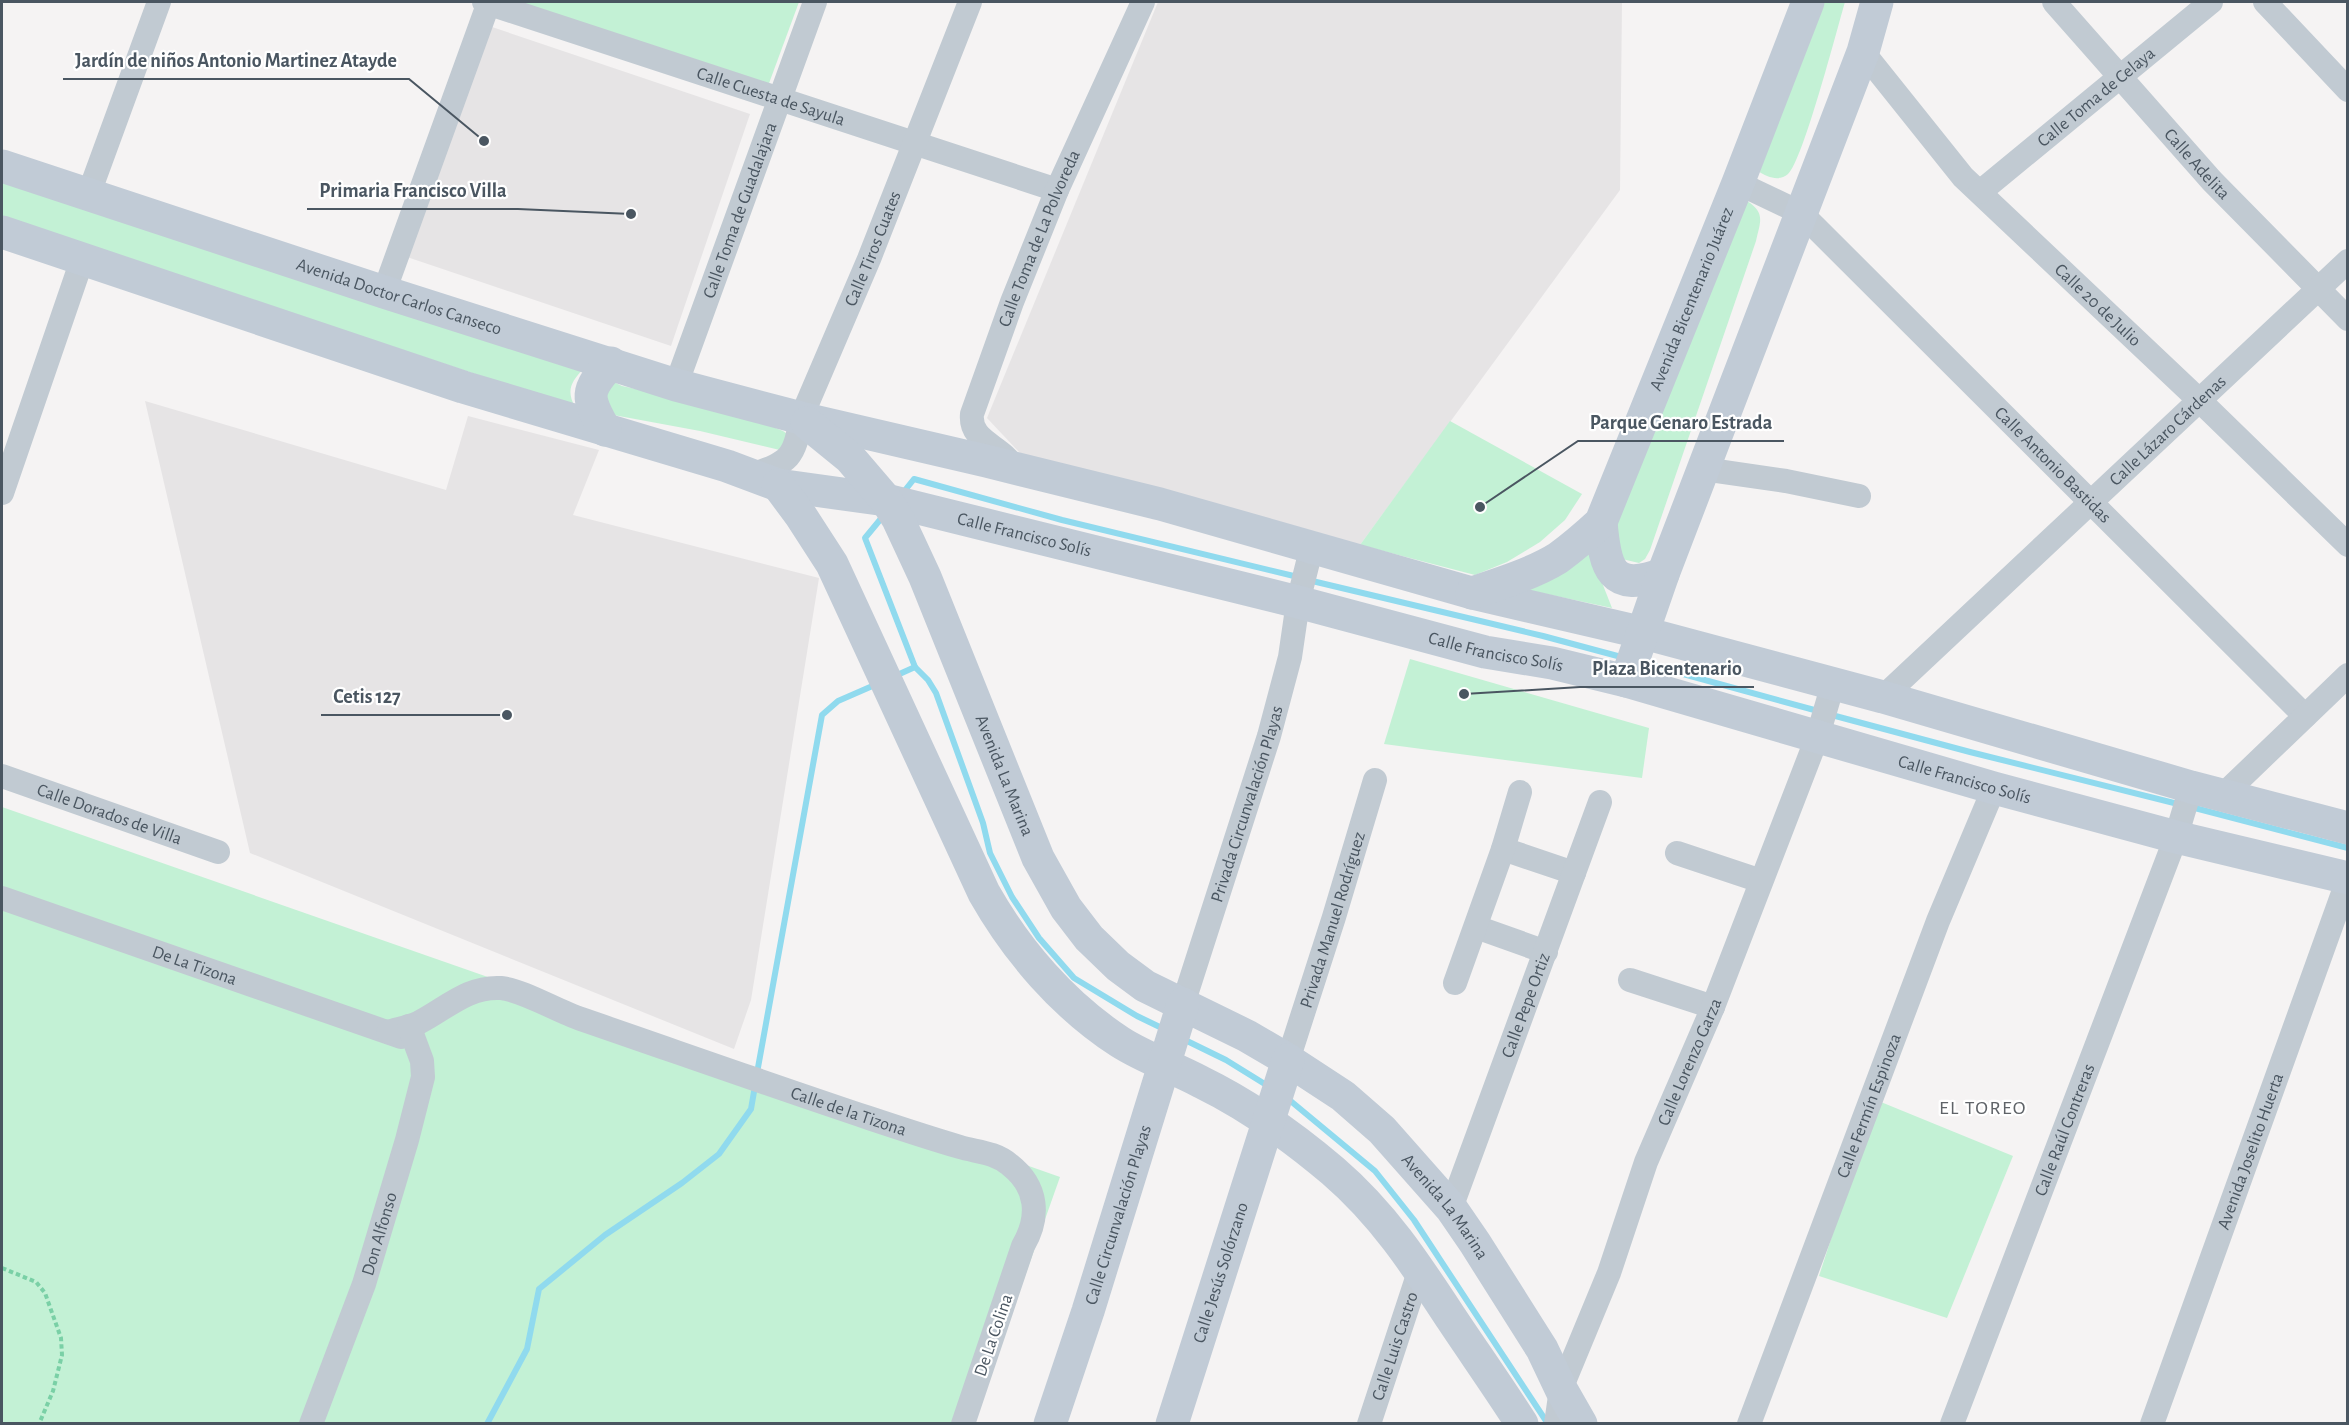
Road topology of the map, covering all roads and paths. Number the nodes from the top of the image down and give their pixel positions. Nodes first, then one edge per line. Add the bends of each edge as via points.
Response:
1 (159, 2) edge
2 (487, 2) edge
3 (815, 2) edge
4 (970, 2) edge
5 (1143, 2) edge
6 (1808, 2) edge
7 (1878, 2) edge
8 (2054, 2) edge
9 (2211, 2) edge
10 (2265, 2) edge
11 (1863, 52) junction
12 (2120, 76) junction
13 (2348, 90) edge
14 (780, 99) junction
15 (916, 143) junction
16 (2, 166) edge
17 (1738, 183) junction
18 (1057, 190) junction
19 (1980, 192) junction
20 (88, 196) junction
21 (1801, 213) junction
22 (2, 232) edge
23 (82, 260) junction
24 (2348, 261) edge
25 (2318, 288) junction
26 (384, 292) junction
27 (2348, 319) edge
28 (611, 363) junction
29 (676, 385) junction
30 (2199, 400) junction
31 (801, 418) junction
32 (605, 430) junction
33 (1000, 464) junction
34 (1703, 469) junction
35 (765, 480) junction
36 (2, 493) edge
37 (1859, 496) dead end
38 (894, 502) junction
39 (2091, 502) junction
40 (1601, 522) junction
41 (2348, 545) edge
42 (1312, 546) junction
43 (1663, 574) junction
44 (1472, 593) junction
45 (1298, 602) junction
46 (1644, 633) junction
47 (2348, 675) edge
48 (1626, 681) junction
49 (1833, 684) junction
50 (1883, 697) junction
51 (2306, 716) junction
52 (1818, 735) junction
53 (2, 776) edge
54 (1375, 780) dead end
55 (2191, 787) junction
56 (1994, 788) junction
57 (1520, 792) dead end
58 (2223, 795) junction
59 (1600, 802) dead end
60 (2348, 828) edge
61 (2176, 837) junction
62 (1503, 849) junction
63 (218, 852) dead end
64 (1677, 853) dead end
65 (1574, 873) junction
66 (2348, 879) edge
67 (1761, 881) junction
68 (2, 897) edge
69 (1476, 927) junction
70 (1546, 952) junction
71 (1630, 980) dead end
72 (1455, 983) dead end
73 (1183, 1004) junction
74 (1713, 1007) junction
75 (404, 1032) junction
76 (1288, 1060) junction
77 (1164, 1064) junction
78 (1268, 1123) junction
79 (1450, 1208) junction
80 (1023, 1246) joint
81 (2, 1268) edge
82 (1420, 1269) junction
83 (1561, 1389) junction
84 (39, 1424) edge
85 (311, 1424) edge
86 (963, 1424) edge
87 (1050, 1424) edge
88 (1172, 1424) edge
89 (1369, 1424) edge
90 (1522, 1424) edge
91 (1556, 1424) edge
92 (1581, 1424) edge
93 (1749, 1424) edge
94 (1952, 1424) edge
95 (2152, 1424) edge

1 - 20 street
2 - 14 street, Calle Cuesta de Sayula
2 - 26 street
3 - 14 street, Calle Toma de Guadalajara
4 - 15 street, Calle Tiros Cuates
5 - 18 street, Calle Toma de La Polvoreda
6 - 17 main road, Avenida Bicentenario Juárez
7 - 11 main road
8 - 12 street, Calle Adelita
9 - 12 street, Calle Toma de Celaya
10 - 13 street
11 - 19 street, Calle 20 de Julio via 1963,177
11 - 21 main road
12 - 19 street, Calle Toma de Celaya
12 - 25 street, Calle Adelita via 2212,181
14 - 15 street, Calle Cuesta de Sayula
14 - 29 street, Calle Toma de Guadalajara
15 - 18 street, Calle Cuesta de Sayula
15 - 31 street, Calle Tiros Cuates
16 - 20 main road, Avenida Doctor Carlos Canseco
17 - 21 street, Calle Antonio Bastidas
17 - 40 main road, Avenida Bicentenario Juárez
18 - 33 street, Calle Toma de La Polvoreda via 972,414 971,424 978,435 1008,456
19 - 30 street, Calle 20 de Julio
20 - 26 main road, Avenida Doctor Carlos Canseco
21 - 34 main road
21 - 39 street, Calle Antonio Bastidas
22 - 23 main road
23 - 32 main road via 463,387
23 - 36 street
24 - 25 street, Calle Lázaro Cárdenas
25 - 27 street, Calle Adelita
25 - 30 street, Calle Lázaro Cárdenas
26 - 28 main road, Avenida Doctor Carlos Canseco
28 - 29 main road, Avenida Doctor Carlos Canseco
28 - 32 main road via 593,384 590,396
29 - 31 main road, Avenida Doctor Carlos Canseco
30 - 39 street, Calle Lázaro Cárdenas
30 - 41 street, Calle 20 de Julio
31 - 33 main road
31 - 35 street, Calle Tiros Cuates via 797,444
31 - 38 main road, Avenida La Marina via 850,458
32 - 35 main road
33 - 42 main road
34 - 37 street
34 - 43 main road
35 - 38 main road, Calle Francisco Solís
35 - 77 main road via 818,540 840,580 962,848 1002,925 1051,985 1093,1022 1121,1043
38 - 45 main road, Calle Francisco Solís
38 - 73 main road, Avenida La Marina via 1038,858 1066,908 1118,966 1145,986
39 - 50 street, Calle Lázaro Cárdenas
39 - 51 street, Calle Antonio Bastidas
40 - 43 main road via 1605,555 1618,577 1642,582
40 - 44 main road, Avenida Bicentenario Juárez via 1556,559
42 - 44 main road
42 - 45 street, Privada Circunvalación Playas
43 - 46 main road
44 - 46 main road
45 - 48 main road, Calle Francisco Solís via 1485,652
45 - 73 street, Privada Circunvalación Playas via 1290,657 1269,736
46 - 48 main road
46 - 49 main road
47 - 51 street
48 - 52 main road, Calle Francisco Solís
49 - 50 main road
49 - 52 street, Calle Lorenzo Garza
50 - 55 main road
51 - 58 street
52 - 56 main road, Calle Francisco Solís
52 - 67 street, Calle Lorenzo Garza
53 - 63 street, Calle Dorados de Villa
54 - 76 street, Privada Manuel Rodríguez
55 - 58 main road
55 - 61 street, Calle Raúl Contreras
56 - 61 main road, Calle Francisco Solís
56 - 93 street, Calle Fermín Espinoza via 1938,921
57 - 62 street
58 - 60 main road
59 - 65 street, Calle Pepe Ortiz
61 - 66 main road, Calle Francisco Solís
61 - 94 street, Calle Raúl Contreras
62 - 65 street
62 - 69 street
64 - 67 street
65 - 70 street, Calle Pepe Ortiz
66 - 95 street, Avenida Joselito Huerta
67 - 74 street, Calle Lorenzo Garza
68 - 75 street, De La Tizona
69 - 70 street
69 - 72 street
70 - 79 street, Calle Pepe Ortiz
71 - 74 street
73 - 76 main road, Avenida La Marina
73 - 77 main road, Calle Circunvalación Playas
74 - 83 street, Calle Lorenzo Garza via 1646,1162 1609,1273
75 - 80 street, Calle de la Tizona via 481,1005 536,1001 573,1017 962,1148 1010,1182 1022,1212
75 - 85 street, Don Alfonso via 424,1069 364,1284
76 - 78 main road
76 - 79 main road, Avenida La Marina via 1343,1096 1382,1130
77 - 78 main road via 1244,1105
77 - 87 main road, Calle Circunvalación Playas
78 - 82 main road via 1332,1170 1368,1203
78 - 88 main road, Calle Jesús Solórzano
79 - 83 main road, Avenida La Marina via 1542,1348
80 - 86 street, De La Colina
81 - 84 path via 36,1282 45,1293 61,1338 62,1355 53,1391
82 - 89 street, Calle Luis Castro
82 - 90 main road
83 - 91 street
83 - 92 main road, Avenida La Marina

